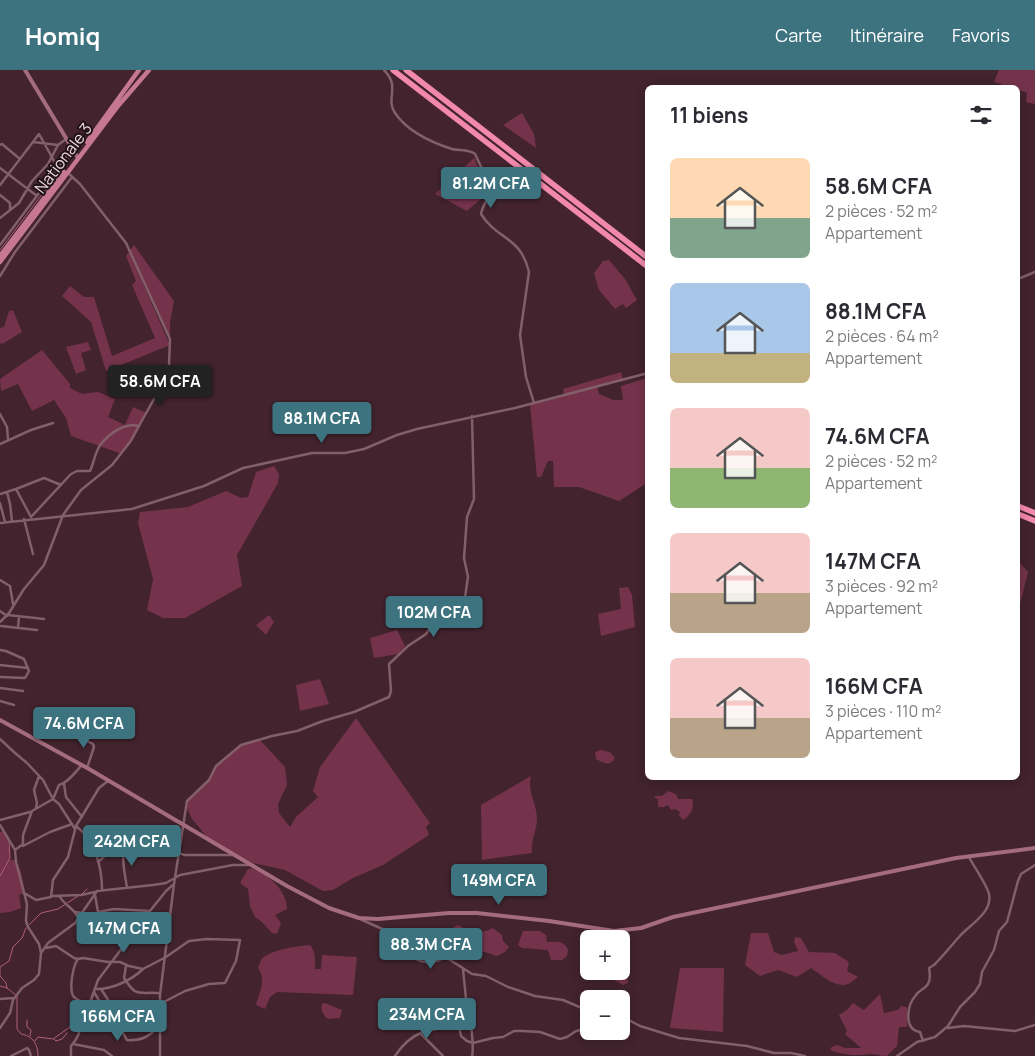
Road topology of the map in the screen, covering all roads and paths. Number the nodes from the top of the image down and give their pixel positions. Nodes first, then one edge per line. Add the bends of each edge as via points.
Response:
1 (25, 70) edge
2 (139, 70) edge
3 (149, 70) edge
4 (384, 70) edge
5 (393, 70) edge
6 (406, 70) edge
7 (66, 139) junction
8 (33, 142) junction
9 (44, 143) junction
10 (0, 145) edge
11 (58, 145) junction
12 (72, 148) junction
13 (52, 157) junction
14 (78, 157) junction
15 (20, 159) junction
16 (0, 168) edge
17 (58, 168) junction
18 (9, 174) junction
19 (70, 175) junction
20 (0, 185) edge
21 (28, 189) junction
22 (0, 195) edge
23 (37, 196) junction
24 (10, 210) junction
25 (0, 218) edge
26 (0, 245) edge
27 (0, 256) edge
28 (645, 256) edge
29 (0, 262) edge
30 (645, 265) edge
31 (1035, 272) edge
32 (0, 276) edge
33 (1020, 278) edge
34 (645, 374) edge
35 (534, 403) junction
36 (0, 414) edge
37 (472, 416) junction
38 (53, 423) dead end
39 (139, 426) junction
40 (8, 440) junction
41 (0, 444) edge
42 (62, 485) junction
43 (16, 489) junction
44 (7, 492) junction
45 (0, 494) edge
46 (1, 506) edge
47 (1020, 507) edge
48 (1035, 513) edge
49 (63, 515) junction
50 (1020, 515) edge
51 (31, 518) junction
52 (24, 519) junction
53 (1035, 520) edge
54 (12, 521) junction
55 (5, 522) junction
56 (0, 523) edge
57 (33, 554) dead end
58 (0, 580) edge
59 (13, 605) junction
60 (0, 611) edge
61 (7, 615) junction
62 (19, 616) junction
63 (44, 619) dead end
64 (1, 622) edge
65 (0, 627) edge
66 (18, 628) junction
67 (37, 630) dead end
68 (0, 650) edge
69 (0, 665) edge
70 (28, 668) junction
71 (0, 677) edge
72 (0, 688) edge
73 (23, 691) dead end
74 (0, 701) edge
75 (14, 705) dead end
76 (0, 720) edge
77 (85, 737) dead end
78 (0, 739) edge
79 (82, 765) junction
80 (87, 768) junction
81 (39, 776) junction
82 (108, 781) junction
83 (64, 784) junction
84 (53, 799) junction
85 (33, 810) junction
86 (82, 816) junction
87 (0, 820) edge
88 (72, 824) junction
89 (183, 824) junction
90 (0, 825) edge
91 (76, 828) junction
92 (125, 846) junction
93 (21, 847) junction
94 (1035, 848) edge
95 (15, 850) junction
96 (179, 854) junction
97 (235, 855) junction
98 (968, 856) junction
99 (98, 862) junction
100 (252, 865) junction
101 (1035, 865) edge
102 (175, 878) junction
103 (174, 884) junction
104 (127, 888) junction
105 (102, 890) junction
106 (24, 893) junction
107 (95, 893) junction
108 (52, 896) junction
109 (60, 897) junction
110 (150, 911) junction
111 (75, 912) junction
112 (98, 913) junction
113 (82, 914) junction
114 (359, 918) junction
115 (78, 919) junction
116 (139, 925) junction
117 (99, 936) junction
118 (404, 938) junction
119 (45, 949) junction
120 (41, 953) junction
121 (166, 957) junction
122 (444, 957) junction
123 (78, 958) junction
124 (112, 963) junction
125 (126, 965) junction
126 (143, 969) junction
127 (463, 969) junction
128 (126, 980) junction
129 (94, 990) junction
130 (102, 990) junction
131 (158, 993) dead end
132 (14, 998) junction
133 (0, 999) edge
134 (88, 1004) junction
135 (160, 1004) junction
136 (580, 1007) edge
137 (467, 1009) junction
138 (110, 1021) junction
139 (630, 1021) edge
140 (1035, 1025) edge
141 (159, 1026) junction
142 (0, 1028) edge
143 (460, 1028) junction
144 (946, 1028) junction
145 (580, 1030) edge
146 (420, 1033) junction
147 (923, 1041) junction
148 (473, 1043) junction
149 (73, 1044) junction
150 (11, 1056) edge
151 (31, 1056) edge
152 (72, 1056) edge
153 (112, 1056) edge
154 (160, 1056) edge
155 (395, 1056) edge
156 (443, 1056) edge
157 (472, 1056) edge
158 (804, 1056) edge
159 (897, 1056) edge

1 - 7 street
2 - 14 main road, Nationale 3
3 - 14 main road, Nationale 3
4 - 35 street via 393,84 392,106 400,118 429,142 471,151 484,173 494,179 492,193 481,214 490,226 518,247 529,272 520,335
5 - 30 highway
6 - 28 highway
7 - 11 street
7 - 12 street
8 - 9 street
8 - 9 street via 39,134
8 - 15 street
9 - 11 street
9 - 13 street
10 - 15 street
11 - 13 street
12 - 14 street
12 - 17 street
13 - 17 street
13 - 21 street
14 - 19 main road, Nationale 3
14 - 27 main road, Nationale 3
15 - 18 street
16 - 18 street
17 - 23 street
18 - 20 street
18 - 21 street
19 - 29 main road, Nationale 3
19 - 32 street
19 - 39 street via 126,243 170,339 167,373
21 - 23 street
21 - 24 street
22 - 24 street via 9,201
23 - 26 street
24 - 25 street
31 - 33 street
34 - 35 street
35 - 37 street
36 - 40 street via 7,427
37 - 49 street via 397,435 364,449 345,453 312,453 243,468 204,486 132,509
37 - 89 street via 474,499 467,516 464,558 468,577 464,604 432,626 389,664 389,697 297,731 241,745 216,766 209,780 187,801
38 - 40 street
39 - 42 street via 130,424 120,428 100,446 90,471 74,472
39 - 49 street via 121,455 82,490
40 - 41 street
42 - 43 street via 44,478
42 - 51 street
43 - 44 street
43 - 51 street
44 - 45 street
44 - 54 street
46 - 55 street
47 - 48 highway
49 - 51 street
49 - 59 street via 44,565
50 - 53 highway
51 - 52 street
52 - 54 street
52 - 57 street
54 - 55 street
55 - 56 street
58 - 59 street via 10,586
59 - 61 street
60 - 61 street
61 - 62 street
61 - 64 street
62 - 63 street
62 - 66 street
64 - 65 street
65 - 66 street
66 - 67 street
68 - 70 street via 24,659
69 - 70 street
70 - 71 street via 25,678
72 - 73 street
74 - 75 street
76 - 79 street
77 - 80 street via 94,747
78 - 81 street
79 - 80 street
79 - 83 street
80 - 82 street
81 - 84 street
81 - 85 street via 34,790 37,803
82 - 86 street via 99,788
82 - 89 street
83 - 84 street via 59,786
83 - 86 street via 66,797
84 - 85 street
84 - 88 street via 60,804
85 - 87 street
85 - 93 street
86 - 91 street
88 - 91 street
88 - 93 street via 41,835
89 - 96 street
89 - 97 street
90 - 95 street
91 - 99 street via 87,836
91 - 108 street via 68,857 53,880
92 - 96 street via 152,845
92 - 99 street via 108,853
92 - 104 street via 123,871
93 - 95 street
94 - 98 street
95 - 106 street
96 - 97 street
96 - 102 street
97 - 100 street
98 - 114 street via 673,917 628,930 614,931 477,913
98 - 147 street via 987,888 989,904 974,924 929,968 930,980 916,995 908,1015 909,1025 920,1032
99 - 105 street
100 - 102 street via 233,864
100 - 114 street via 320,903
101 - 144 street via 1021,874 1011,910 982,972 980,984
102 - 103 street
102 - 104 street via 166,883
103 - 110 street
103 - 121 street
104 - 105 street
105 - 107 street
106 - 108 street via 36,900
106 - 120 street via 27,924
107 - 109 street
107 - 112 street
107 - 113 street
108 - 109 street
109 - 111 street
110 - 112 street via 114,908
110 - 116 street
111 - 113 street
111 - 115 street
112 - 113 street
112 - 117 street
113 - 115 street
114 - 118 street
115 - 117 street via 85,929
115 - 119 street
116 - 117 street via 120,930 110,937
116 - 124 street
118 - 122 street
118 - 122 street via 417,959 436,962
119 - 120 street
119 - 123 street via 56,946
120 - 132 street via 39,974
121 - 126 street
121 - 135 street
121 - 135 street via 190,941 240,940 236,962 225,983 185,991
122 - 127 street
123 - 124 street
123 - 134 street via 72,994
124 - 125 street
124 - 129 street
125 - 126 street
125 - 128 street
126 - 128 street
127 - 136 street via 535,996 563,1000
127 - 137 street
128 - 130 street
128 - 131 street via 135,992
129 - 130 street
129 - 134 street
129 - 138 street
130 - 138 street via 116,1012
132 - 133 street
132 - 142 street via 10,1014
134 - 149 street via 79,1018 79,1032
135 - 141 street
137 - 143 street
137 - 148 street
138 - 141 street via 128,1041 146,1038
139 - 158 street via 691,1041 706,1040
140 - 144 street via 1015,1031 964,1026
141 - 154 street
143 - 146 street via 429,1029
143 - 148 street via 463,1039
144 - 147 street
145 - 148 street via 560,1039 540,1032 514,1031 503,1037
146 - 155 street via 402,1045
146 - 156 street
147 - 159 street
148 - 157 street
149 - 152 street
149 - 153 street via 104,1050
150 - 151 street via 27,1048

